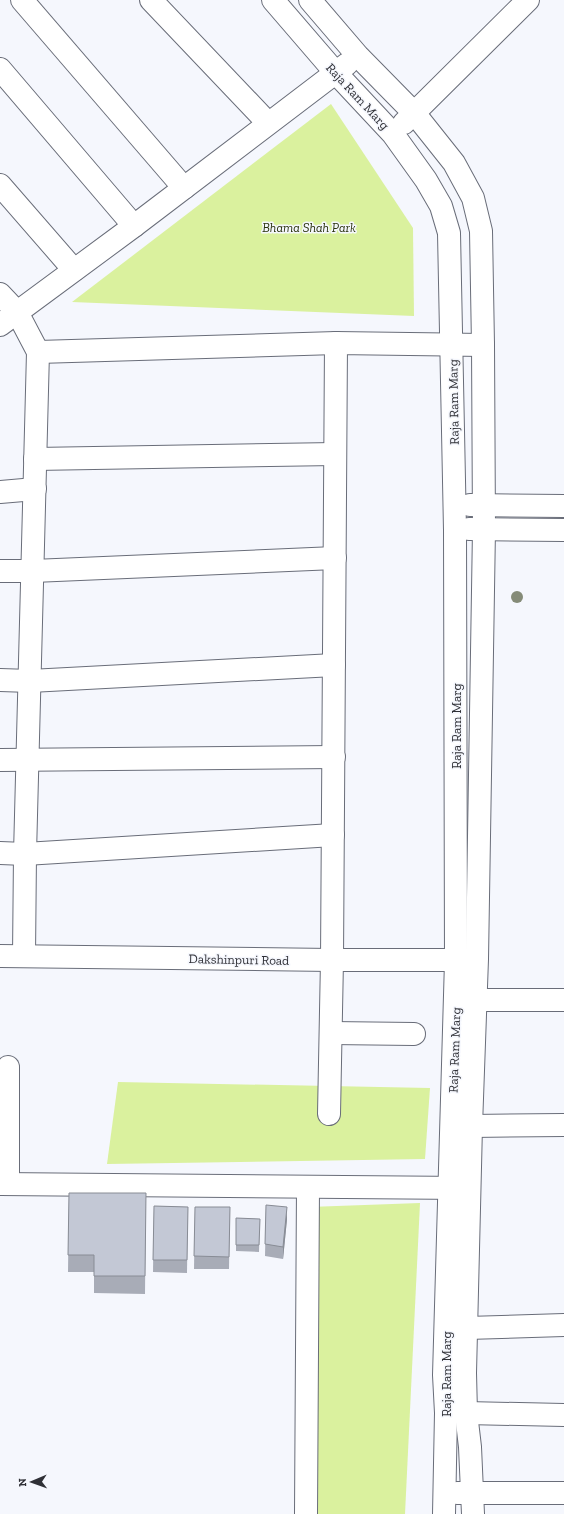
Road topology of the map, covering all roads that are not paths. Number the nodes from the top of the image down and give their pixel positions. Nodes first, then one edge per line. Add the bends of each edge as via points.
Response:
1 (22, 0) edge
2 (151, 0) edge
3 (273, 0) edge
4 (310, 0) edge
5 (528, 0) edge
6 (358, 56) junction
7 (0, 69) edge
8 (336, 72) junction
9 (415, 114) junction
10 (268, 123) junction
11 (393, 134) junction
12 (0, 185) edge
13 (184, 188) junction
14 (134, 226) junction
15 (74, 270) junction
16 (0, 294) edge
17 (8, 319) edge
18 (336, 343) junction
19 (452, 344) junction
20 (484, 345) junction
21 (38, 352) junction
22 (336, 454) junction
23 (36, 459) junction
24 (35, 489) junction
25 (0, 492) edge
26 (455, 505) junction
27 (484, 505) junction
28 (564, 506) edge
29 (484, 528) junction
30 (455, 530) junction
31 (564, 530) edge
32 (335, 558) junction
33 (0, 571) edge
34 (32, 571) junction
35 (334, 665) junction
36 (0, 680) edge
37 (30, 681) junction
38 (334, 757) junction
39 (0, 760) edge
40 (28, 760) junction
41 (333, 835) junction
42 (0, 853) edge
43 (25, 854) junction
44 (0, 956) edge
45 (24, 956) junction
46 (332, 960) junction
47 (477, 960) junction
48 (456, 961) junction
49 (475, 1000) junction
50 (564, 1000) edge
51 (331, 1033) junction
52 (414, 1034) dead end
53 (8, 1067) dead end
54 (329, 1114) dead end
55 (564, 1125) edge
56 (471, 1126) junction
57 (4, 1184) edge
58 (308, 1187) junction
59 (460, 1188) junction
60 (564, 1325) edge
61 (467, 1328) junction
62 (466, 1413) junction
63 (564, 1416) edge
64 (564, 1493) edge
65 (444, 1503) edge
66 (472, 1504) edge
67 (306, 1514) edge

1 - 13 street
2 - 10 street
3 - 8 street, Raja Ram Marg
4 - 6 street, Raja Ram Marg
5 - 9 street
6 - 8 street
6 - 9 street, Raja Ram Marg
7 - 14 street
8 - 10 street
8 - 11 street, Raja Ram Marg
9 - 11 street
9 - 20 street, Raja Ram Marg via 454,163 473,198 481,231
10 - 13 street
11 - 19 street, Raja Ram Marg via 441,206 449,234
12 - 15 street
13 - 14 street
14 - 15 street
15 - 17 street
16 - 17 street
17 - 21 street
18 - 19 street
18 - 21 street
18 - 22 street
19 - 20 street
19 - 26 street, Raja Ram Marg
20 - 27 street, Raja Ram Marg
21 - 23 street
22 - 23 street
22 - 32 street
23 - 24 street
24 - 25 street
24 - 34 street
26 - 27 street
26 - 30 street, Raja Ram Marg
27 - 28 street
27 - 29 street, Raja Ram Marg
29 - 30 street
29 - 31 street
29 - 47 street, Raja Ram Marg
30 - 48 street, Raja Ram Marg
32 - 34 street
32 - 35 street
33 - 34 street
34 - 37 street
35 - 37 street
35 - 38 street
36 - 37 street
37 - 40 street
38 - 40 street
38 - 41 street
39 - 40 street
40 - 43 street
41 - 43 street
41 - 46 street
42 - 43 street
43 - 45 street
44 - 45 street, Dakshinpuri Road
45 - 46 street, Dakshinpuri Road
46 - 48 street, Dakshinpuri Road
46 - 51 street
47 - 48 street, Dakshinpuri Road
47 - 49 street, Raja Ram Marg
48 - 59 street, Raja Ram Marg
49 - 50 street
49 - 56 street, Raja Ram Marg
51 - 52 street
51 - 54 street
53 - 57 street
55 - 56 street
56 - 59 street, Raja Ram Marg
57 - 58 street
58 - 59 street
58 - 67 street
59 - 61 street, Raja Ram Marg
59 - 65 street, Raja Ram Marg via 444,1375
60 - 61 street
61 - 62 street, Raja Ram Marg
62 - 63 street
62 - 66 street, Raja Ram Marg
64 - 66 street
65 - 66 street

